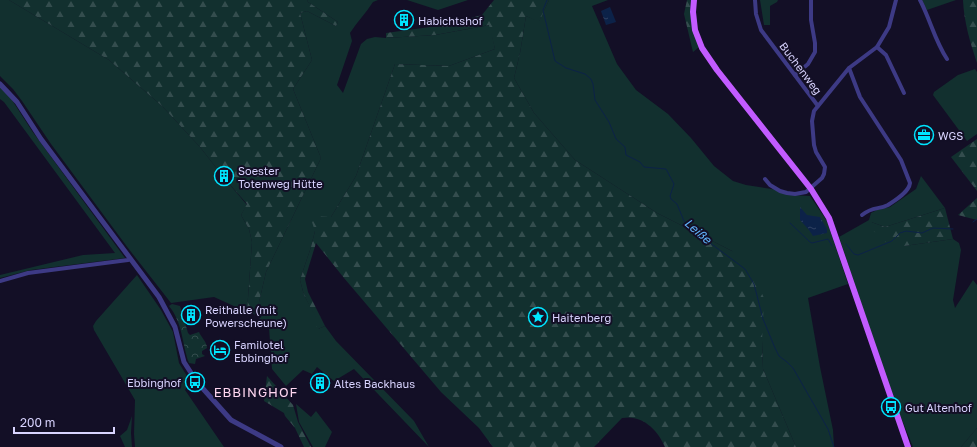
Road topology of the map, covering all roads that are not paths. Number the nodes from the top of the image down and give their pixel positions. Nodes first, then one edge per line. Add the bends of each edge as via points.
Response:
1 (694, 0) edge
2 (755, 0) edge
3 (811, 0) edge
4 (896, 0) edge
5 (920, 0) edge
6 (877, 47) junction
7 (947, 59) dead end
8 (849, 68) junction
9 (795, 75) junction
10 (0, 84) edge
11 (904, 93) dead end
12 (818, 106) junction
13 (765, 179) dead end
14 (811, 189) junction
15 (862, 215) dead end
16 (130, 259) junction
17 (0, 281) edge
18 (281, 447) edge
19 (908, 447) edge

1 - 14 main road via 694,25 702,48
2 - 9 street, Buchenweg via 761,30
3 - 9 street via 814,52 811,62
4 - 6 street via 889,27
5 - 7 street via 938,45
6 - 8 street
6 - 11 street via 886,55
8 - 12 street
8 - 15 street via 859,94 901,160 910,185 906,192 888,205 870,209
9 - 12 street, Buchenweg
10 - 16 street via 18,102 41,139
12 - 14 street, Buchenweg via 812,122 814,145 825,171
13 - 14 street via 773,187 787,193 801,194
14 - 19 main road via 833,228
16 - 17 street via 28,273
16 - 18 street via 169,314 184,362 197,382 231,420

